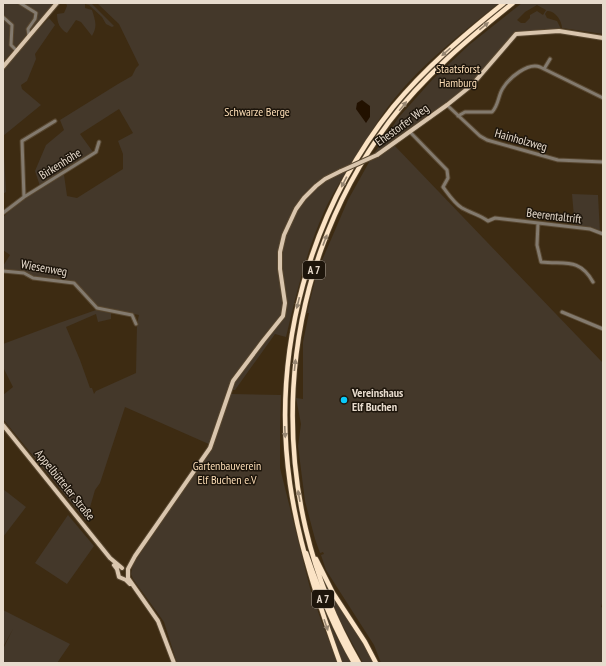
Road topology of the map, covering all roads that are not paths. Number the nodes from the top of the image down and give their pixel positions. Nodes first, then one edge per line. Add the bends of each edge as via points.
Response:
1 (20, 3) edge
2 (57, 3) edge
3 (504, 3) edge
4 (513, 3) edge
5 (3, 17) edge
6 (29, 36) junction
7 (603, 38) edge
8 (17, 51) junction
9 (550, 59) dead end
10 (3, 67) edge
11 (544, 69) junction
12 (603, 98) edge
13 (447, 105) junction
14 (458, 116) junction
15 (55, 120) dead end
16 (410, 132) junction
17 (99, 142) dead end
18 (603, 162) edge
19 (24, 197) junction
20 (3, 213) edge
21 (538, 223) junction
22 (603, 234) edge
23 (3, 271) edge
24 (592, 282) dead end
25 (562, 312) dead end
26 (136, 324) dead end
27 (603, 329) edge
28 (3, 425) edge
29 (300, 534) junction
30 (313, 552) junction
31 (110, 558) junction
32 (125, 571) junction
33 (118, 572) junction
34 (123, 579) junction
35 (133, 587) junction
36 (174, 663) edge
37 (340, 663) edge
38 (354, 663) edge
39 (360, 663) edge
40 (376, 663) edge

1 - 6 street via 36,13 36,19 28,29
2 - 6 main road
3 -> 29 highway, A 7 via 442,55 393,108 355,163 334,201 320,234 296,310 286,384 287,461
30 -> 4 highway, A 7 via 298,489 292,397 300,326 318,257 348,188 390,121 446,60
5 - 8 street via 12,25 11,45
6 - 8 main road
7 - 13 main road, Ehestorfer Weg via 559,31 517,33 472,85
8 - 10 main road
9 - 11 street
11 - 12 street
11 - 14 street via 532,65 520,71 504,86 492,112 465,112
13 - 14 street, Hainholzweg
13 - 16 main road, Ehestorfer Weg
14 - 18 street, Hainholzweg via 489,141 558,160
15 - 19 street via 22,141
16 - 21 street, Beerentaltrift via 447,170 448,178 443,186 453,200 463,208 488,221 496,222 501,219
16 - 32 main road, Ehestorfer Weg, bridge via 377,155 325,179 308,193 296,209 282,242 279,260 285,303 282,318 235,377 210,448
17 - 19 street, Birkenhöhe via 96,152
19 - 20 street, Birkenhöhe
21 - 22 street, Beerentaltrift via 590,229
21 - 24 street via 537,246 541,262 568,262 580,267
23 - 26 street, Wiesenweg via 74,283 97,308 132,315
25 - 27 street
28 - 31 main road, Appelbütteler Straße
29 -> 37 highway via 313,588
29 - 38 highway, A 7 via 322,596
30 - 39 highway, A 7 via 315,566 326,594
30 - 40 highway via 333,593 366,642
31 - 32 main road, Appelbütteler Straße
31 - 33 main road, Appelbütteler Straße
32 - 33 main road
32 - 34 main road
32 - 35 main road, Appelbütteler Straße
33 - 34 main road, Appelbütteler Straße via 118,577
34 - 35 main road, Appelbütteler Straße
35 - 36 main road, Appelbütteler Straße via 158,621

